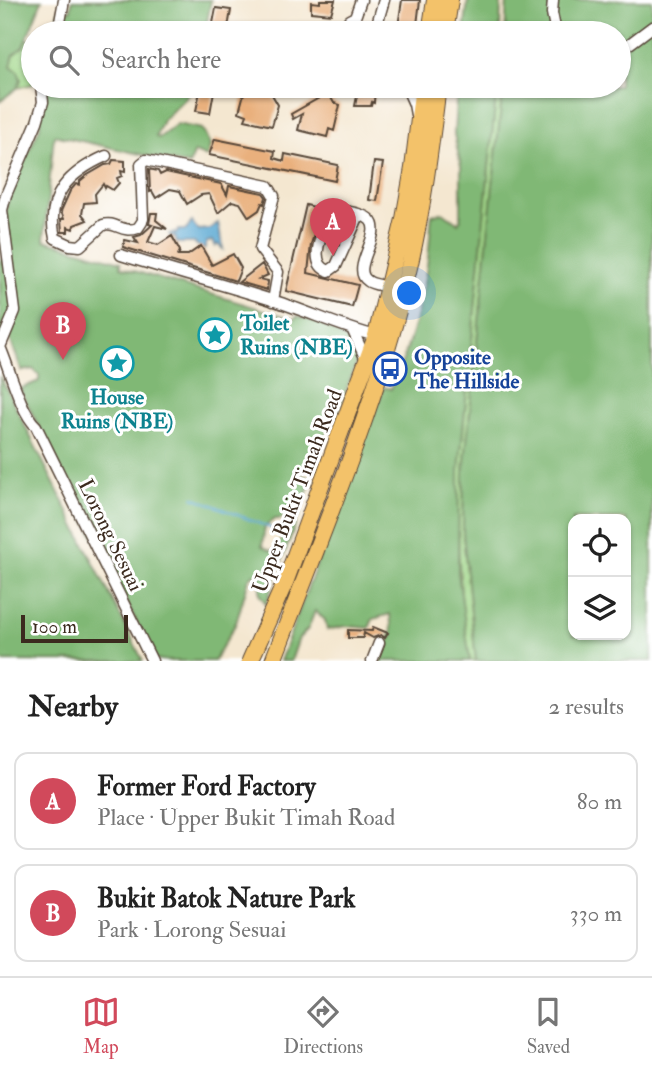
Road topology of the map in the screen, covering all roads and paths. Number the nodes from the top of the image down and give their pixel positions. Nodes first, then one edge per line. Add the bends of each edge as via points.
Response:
1 (64, 0) edge
2 (361, 0) edge
3 (384, 0) edge
4 (553, 0) edge
5 (349, 20) dead end
6 (60, 21) edge
7 (378, 21) edge
8 (554, 21) edge
9 (652, 27) edge
10 (631, 43) edge
11 (42, 98) edge
12 (411, 98) edge
13 (421, 98) edge
14 (437, 98) edge
15 (418, 124) junction
16 (106, 156) dead end
17 (429, 162) junction
18 (410, 183) junction
19 (359, 215) junction
20 (121, 255) dead end
21 (406, 279) junction
22 (388, 291) junction
23 (273, 301) junction
24 (353, 331) junction
25 (376, 336) junction
26 (367, 362) junction
27 (335, 495) junction
28 (316, 500) junction
29 (379, 643) dead end
30 (152, 661) edge
31 (250, 661) edge
32 (273, 661) edge
33 (372, 661) edge

1 - 6 street
2 - 5 street via 355,17
3 - 7 street
4 - 8 street
9 - 10 street
11 - 30 street, Lorong Sesuai via 2,210 15,311 0,347
12 - 15 street
13 - 15 highway, Upper Bukit Timah Road
14 - 17 highway, Upper Bukit Timah Road
15 - 18 highway, Upper Bukit Timah Road
16 - 23 street via 82,167 64,188 53,210 55,238 80,246 108,223 125,231 138,228 143,220 141,164 146,160 268,186 274,196 260,248 278,272
17 - 18 highway via 419,163
17 - 21 highway, Upper Bukit Timah Road
18 - 22 highway, Upper Bukit Timah Road
19 - 19 street via 338,210 329,214 317,255 324,270 336,265
19 - 22 street via 373,225 363,278
20 - 23 street
21 - 22 highway via 400,277
21 - 27 highway, Upper Bukit Timah Road via 370,403
22 - 25 highway, Upper Bukit Timah Road
23 - 24 street
24 - 25 street
24 - 26 street
25 - 26 highway, Upper Bukit Timah Road
26 - 28 highway, Upper Bukit Timah Road
27 - 28 highway via 327,501
27 - 32 highway, Upper Bukit Timah Road
28 - 31 highway, Upper Bukit Timah Road
29 - 33 street

